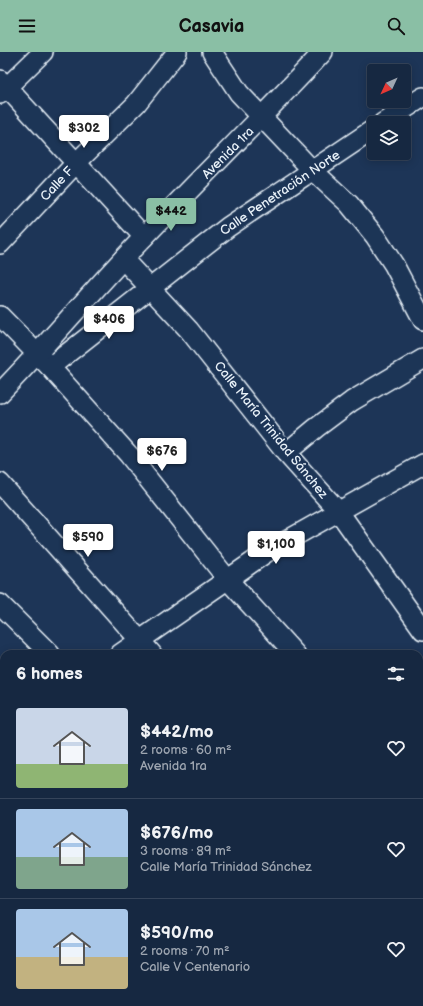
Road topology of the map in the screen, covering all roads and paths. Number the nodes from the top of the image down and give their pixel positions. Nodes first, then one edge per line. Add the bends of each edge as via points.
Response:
1 (42, 52) edge
2 (178, 52) edge
3 (212, 52) edge
4 (323, 52) edge
5 (2, 87) edge
6 (423, 97) edge
7 (394, 116) edge
8 (263, 117) junction
9 (367, 134) edge
10 (76, 163) junction
11 (312, 170) junction
12 (144, 237) junction
13 (0, 244) edge
14 (123, 259) junction
15 (149, 288) junction
16 (0, 316) edge
17 (423, 320) edge
18 (423, 359) edge
19 (44, 361) junction
20 (0, 392) edge
21 (286, 453) junction
22 (423, 464) edge
23 (0, 483) edge
24 (339, 512) junction
25 (228, 580) junction
26 (0, 604) edge
27 (423, 630) edge
28 (140, 639) junction
29 (46, 650) edge
30 (125, 650) edge
31 (149, 650) edge
32 (292, 650) edge

1 - 5 street
2 - 10 street, Calle F via 136,104
3 - 8 street via 239,93
4 - 8 street, Avenida 1ra
5 - 10 street
6 - 7 street
8 - 11 street
8 - 12 street, Avenida 1ra
9 - 11 street, Calle Penetración Norte
10 - 12 street
10 - 13 street, Calle F
11 - 15 street, Calle Penetración Norte via 228,227
11 - 17 street via 349,204 375,236 394,265
12 - 14 street, Avenida 1ra
14 - 15 street, Calle María Trinidad Sánchez
14 - 19 street, Avenida 1ra
15 - 19 street, Calle Penetración Norte
15 - 21 street, Calle María Trinidad Sánchez via 189,330
16 - 19 street
18 - 21 street via 352,402
19 - 20 street, Avenida 1ra
19 - 25 street via 129,455
21 - 24 street, Calle María Trinidad Sánchez
22 - 24 street
23 - 28 street
24 - 25 street via 270,550
24 - 27 street, Calle María Trinidad Sánchez
25 - 28 street
25 - 32 street
26 - 29 street
28 - 30 street
28 - 31 street

